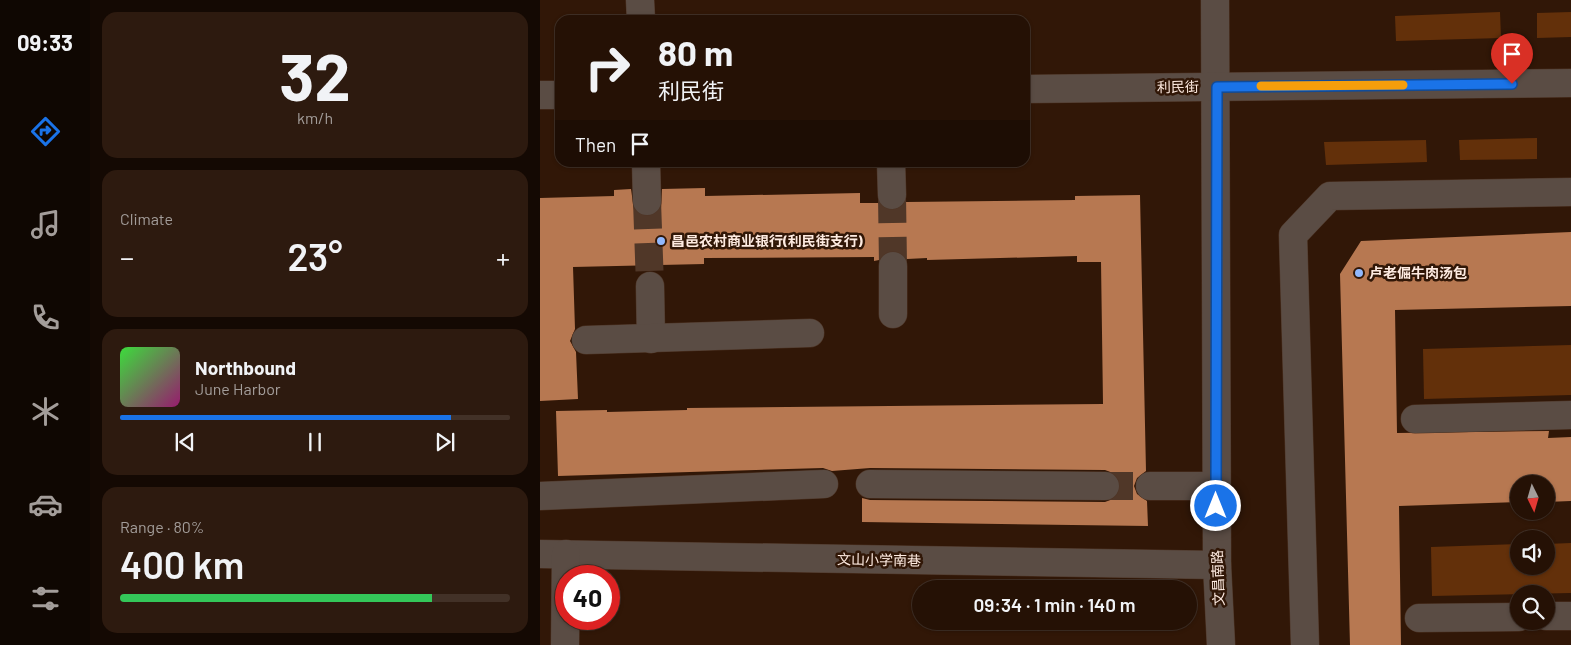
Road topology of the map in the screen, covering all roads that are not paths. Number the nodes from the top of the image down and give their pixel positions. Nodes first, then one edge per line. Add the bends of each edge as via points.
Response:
1 (640, 0) edge
2 (1215, 0) edge
3 (641, 15) edge
4 (1571, 83) edge
5 (1217, 87) junction
6 (1030, 89) edge
7 (540, 95) edge
8 (555, 95) edge
9 (646, 167) edge
10 (891, 167) edge
11 (1571, 192) edge
12 (892, 196) tunnel mouth
13 (647, 201) tunnel mouth
14 (893, 266) tunnel mouth
15 (650, 286) tunnel mouth
16 (893, 314) dead end
17 (810, 333) dead end
18 (651, 339) junction
19 (586, 340) dead end
20 (1571, 415) edge
21 (1415, 419) dead end
22 (824, 484) dead end
23 (870, 484) dead end
24 (1105, 486) tunnel mouth
25 (1150, 486) tunnel mouth
26 (1216, 486) junction
27 (540, 496) edge
28 (553, 554) edge
29 (1217, 565) junction
30 (1555, 616) edge
31 (1571, 616) edge
32 (1510, 617) edge
33 (1419, 618) dead end
34 (565, 645) edge
35 (1221, 645) edge
36 (1305, 645) edge

1 - 3 street
2 - 5 street, 文昌南路
4 - 5 street, 利民街
5 - 6 street, 利民街
5 - 26 street, 文昌南路
7 - 8 street
9 - 13 street
10 - 12 street
11 - 36 street via 1330,196 1293,235
14 - 16 street
15 - 18 street
17 - 18 street
18 - 19 street
20 - 21 street
22 - 27 street
23 - 24 street
25 - 26 street
26 - 29 street, 文昌南路
28 - 29 street, 文山小学南巷
28 - 34 street
29 - 35 street, 文昌南路
30 - 31 street
32 - 33 street

